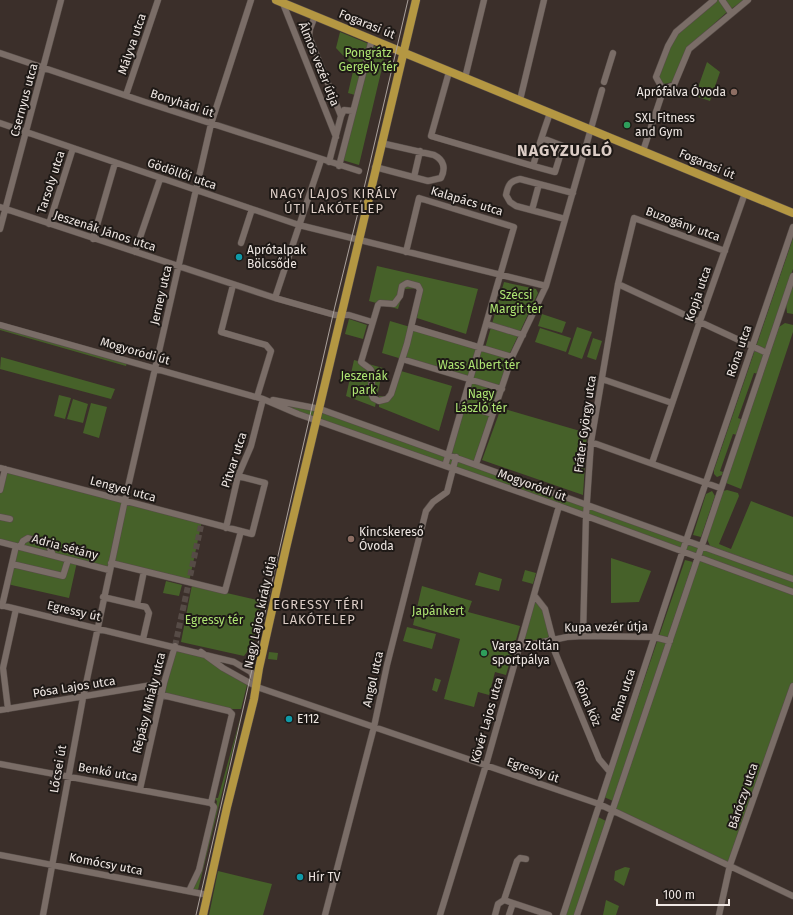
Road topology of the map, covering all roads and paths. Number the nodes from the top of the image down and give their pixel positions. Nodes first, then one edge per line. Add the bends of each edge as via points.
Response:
1 (61, 0) edge
2 (158, 0) edge
3 (251, 0) edge
4 (416, 0) edge
5 (484, 0) edge
6 (544, 0) edge
7 (714, 0) edge
8 (722, 0) edge
9 (748, 0) edge
10 (280, 1) edge
11 (293, 4) edge
12 (731, 13) junction
13 (315, 16) junction
14 (372, 39) junction
15 (404, 52) junction
16 (0, 53) edge
17 (613, 53) dead end
18 (44, 67) junction
19 (449, 72) junction
20 (465, 78) junction
21 (604, 82) dead end
22 (667, 88) junction
23 (601, 91) dead end
24 (126, 95) junction
25 (520, 100) junction
26 (353, 111) junction
27 (550, 113) junction
28 (341, 116) junction
29 (0, 123) edge
30 (212, 124) junction
31 (590, 129) junction
32 (27, 132) junction
33 (336, 137) junction
34 (542, 138) junction
35 (381, 143) junction
36 (73, 148) junction
37 (420, 151) junction
38 (643, 151) junction
39 (321, 160) junction
40 (329, 162) junction
41 (115, 163) junction
42 (339, 166) junction
43 (532, 166) junction
44 (375, 167) junction
45 (359, 171) dead end
46 (414, 177) junction
47 (160, 179) junction
48 (539, 184) junction
49 (195, 191) junction
50 (573, 193) junction
51 (745, 193) junction
52 (3, 208) edge
53 (252, 209) junction
54 (532, 210) junction
55 (793, 213) edge
56 (634, 218) joint
57 (565, 219) junction
58 (49, 224) junction
59 (299, 225) junction
60 (793, 227) edge
61 (0, 228) edge
62 (93, 238) junction
63 (358, 241) junction
64 (241, 243) dead end
65 (725, 251) junction
66 (135, 252) junction
67 (406, 252) junction
68 (179, 266) junction
69 (501, 275) junction
70 (793, 276) edge
71 (618, 284) junction
72 (232, 285) junction
73 (546, 286) junction
74 (276, 298) junction
75 (342, 315) junction
76 (700, 321) junction
77 (372, 322) junction
78 (487, 324) junction
79 (0, 325) edge
80 (411, 327) junction
81 (523, 334) junction
82 (753, 345) junction
83 (480, 347) junction
84 (767, 352) junction
85 (512, 357) junction
86 (402, 359) junction
87 (155, 368) junction
88 (470, 379) junction
89 (602, 379) junction
90 (502, 389) junction
91 (260, 398) junction
92 (672, 403) junction
93 (462, 405) junction
94 (320, 409) junction
95 (493, 414) junction
96 (317, 420) junction
97 (591, 442) junction
98 (448, 454) junction
99 (456, 457) junction
100 (652, 463) junction
101 (476, 464) junction
102 (445, 466) junction
103 (2, 469) edge
104 (453, 469) junction
105 (238, 476) junction
106 (706, 482) junction
107 (720, 488) junction
108 (0, 490) edge
109 (124, 500) junction
110 (587, 504) junction
111 (559, 506) junction
112 (586, 516) junction
113 (0, 517) edge
114 (10, 519) dead end
115 (226, 528) junction
116 (241, 531) junction
117 (686, 540) junction
118 (0, 542) edge
119 (18, 546) junction
120 (701, 546) junction
121 (683, 552) junction
122 (53, 555) junction
123 (697, 557) junction
124 (68, 560) junction
125 (111, 563) junction
126 (12, 564) junction
127 (109, 570) junction
128 (144, 571) junction
129 (793, 579) edge
130 (793, 592) edge
131 (534, 595) junction
132 (104, 597) junction
133 (137, 605) junction
134 (1, 606) edge
135 (16, 609) junction
136 (97, 628) junction
137 (582, 636) junction
138 (654, 637) junction
139 (143, 639) junction
140 (551, 640) junction
141 (670, 641) junction
142 (175, 646) junction
143 (519, 647) junction
144 (3, 650) edge
145 (200, 652) junction
146 (225, 659) junction
147 (1, 668) edge
148 (223, 668) junction
149 (164, 683) junction
150 (151, 685) junction
151 (793, 686) edge
152 (257, 687) junction
153 (162, 694) junction
154 (83, 698) junction
155 (8, 709) junction
156 (0, 710) edge
157 (374, 727) junction
158 (0, 764) edge
159 (486, 766) junction
160 (610, 772) junction
161 (68, 776) junction
162 (140, 789) junction
163 (211, 803) junction
164 (599, 804) junction
165 (613, 810) junction
166 (0, 855) edge
167 (526, 859) dead end
168 (52, 865) junction
169 (730, 865) junction
170 (189, 891) junction
171 (208, 895) junction
172 (793, 896) edge
173 (504, 900) junction
174 (513, 903) junction
175 (722, 914) edge
176 (43, 915) edge
177 (203, 915) edge
178 (324, 915) edge
179 (440, 915) edge
180 (495, 915) edge
181 (509, 915) edge
182 (549, 915) edge
183 (563, 915) edge
184 (577, 915) edge

1 - 18 street, Csernyus utca
2 - 24 street, Mályva utca
3 - 30 street, Jerney utca
4 - 15 main road, Nagy Lajos király útja
5 - 20 street
6 - 25 street
7 - 22 street via 676,32 668,46 657,80
8 - 12 street
9 - 12 street
10 - 11 main road, Fogarasi út
10 - 33 street, Álmos vezér útja
11 - 13 main road, Fogarasi út
12 - 22 street via 689,49 676,82
13 - 14 main road, Fogarasi út
13 - 28 street, Álmos vezér útja via 309,36
14 - 15 main road, Fogarasi út
14 - 26 street
15 - 19 main road, Fogarasi út
15 - 35 main road, Nagy Lajos király útja
16 - 18 street, Bonyhádi út
17 - 21 street
18 - 24 street, Bonyhádi út
18 - 32 street, Csernyus utca
19 - 20 main road, Fogarasi út
19 - 43 street via 431,136
20 - 25 main road, Fogarasi út
22 - 38 street
23 - 31 street
24 - 30 street, Bonyhádi út
25 - 27 main road, Fogarasi út
26 - 28 street via 344,110
26 - 42 street
27 - 31 main road, Fogarasi út
27 - 34 street
28 - 33 street, Álmos vezér útja
29 - 32 street, Gödöllői utca
30 - 39 street, Bonyhádi út
30 - 49 street, Jerney utca
31 - 38 main road, Fogarasi út
31 - 50 street
32 - 36 street, Gödöllői utca
32 - 52 street, Csernyus utca
33 - 40 street, Álmos vezér útja
34 - 43 street
34 - 43 street via 563,146 555,172
35 - 37 street
35 - 44 main road, Nagy Lajos király útja
36 - 41 street, Gödöllői utca
36 - 58 street, Tarsoly utca
37 - 46 street
37 - 46 street via 439,157 444,172 441,178 432,181
38 - 51 main road, Fogarasi út
39 - 40 street, Bonyhádi út
39 - 59 street
40 - 42 street, Bonyhádi út
41 - 47 street, Gödöllői utca
41 - 62 street
42 - 45 street, Bonyhádi út
44 - 46 street
44 - 63 main road, Nagy Lajos király útja
47 - 49 street, Gödöllői utca
47 - 66 street
48 - 50 street
48 - 54 street
48 - 54 street via 520,179 513,180 508,185 506,195 510,202
49 - 53 street, Gödöllői utca
49 - 68 street, Jerney utca
50 - 57 street
51 - 55 main road, Fogarasi út
51 - 65 street, Kopja utca
52 - 58 street, Jeszenák János utca
52 - 61 street, Csernyus utca
53 - 59 street, Gödöllői utca
53 - 64 street
54 - 57 street
56 - 65 street, Buzogány utca
56 - 71 street, Fráter György utca
57 - 73 street
58 - 62 street, Jeszenák János utca
59 - 63 street, Gödöllői utca
59 - 74 street
60 - 82 street, Róna utca
62 - 66 street, Jeszenák János utca
63 - 67 street
63 - 75 main road, Nagy Lajos király útja
65 - 76 street, Kopja utca
66 - 68 street, Jeszenák János utca
67 - 69 street
67 - 69 street, Kalapács utca via 419,198 514,227
68 - 72 street, Jeszenák János utca
68 - 87 street, Jerney utca
69 - 73 street
69 - 78 street
70 - 84 street
71 - 76 street
71 - 89 street, Fráter György utca
72 - 74 street, Jeszenák János utca
72 - 91 street, Pitvar utca via 221,332 266,345 271,351
73 - 81 street
74 - 75 street, Jeszenák János utca
75 - 77 street
75 - 94 main road, Nagy Lajos király útja
76 - 82 street
76 - 92 street, Kopja utca
77 - 80 street via 380,303 396,303 404,284 418,286 420,290
77 - 86 street via 361,362 373,374 370,390 376,400 384,401 390,397
78 - 81 street
78 - 83 street
79 - 87 street, Mogyoródi út
80 - 83 street
80 - 86 street
81 - 85 street
82 - 84 street
82 - 106 street, Róna utca
83 - 85 street
83 - 88 street
84 - 107 street
85 - 90 street
86 - 88 street
87 - 91 street, Mogyoródi út
87 - 109 street, Jerney utca
88 - 90 street
88 - 93 street
89 - 92 street
89 - 97 street, Fráter György utca
90 - 95 street
91 - 94 street, Mogyoródi út
91 - 96 street, Mogyoródi út
91 - 105 street, Pitvar utca via 251,446
92 - 100 street, Kopja utca
93 - 95 street
93 - 98 street
94 - 96 main road, Nagy Lajos király útja
94 - 98 street, Mogyoródi út
95 - 101 street
96 - 102 street, Mogyoródi út
96 - 152 main road, Nagy Lajos király útja via 259,668
97 - 100 street
97 - 110 street, Fráter György utca
98 - 99 street, Mogyoródi út
98 - 102 street
99 - 101 street, Mogyoródi út
99 - 104 street, Angol utca
100 - 106 street
101 - 110 street, Mogyoródi út
102 - 104 street, Mogyoródi út
103 - 108 street
103 - 109 street, Lengyel utca
104 - 111 street, Mogyoródi út
104 - 157 street, Angol utca via 446,492 426,511
105 - 115 street, Pitvar utca
105 - 116 street via 265,483 252,534
106 - 107 street
106 - 117 street, Róna utca
107 - 120 street
109 - 115 street, Lengyel utca
109 - 125 street, Jerney utca
110 - 112 street, Fráter György utca
110 - 117 street, Mogyoródi út
111 - 112 street, Mogyoródi út
111 - 131 street, Kövér Lajos utca
112 - 121 street, Mogyoródi út
112 - 137 street, Fráter György utca
113 - 114 street
115 - 116 street, Lengyel utca
116 - 128 street via 225,591
117 - 120 street, Mogyoródi út
117 - 121 street, Róna utca
118 - 119 street, Adria sétány
119 - 122 street, Adria sétány
119 - 122 street via 28,538 48,544
119 - 126 street, Adria sétány
120 - 123 street
120 - 129 street, Mogyoródi út
121 - 123 street, Mogyoródi út
121 - 138 street, Róna utca
122 - 124 street, Adria sétány
123 - 130 street, Mogyoródi út
123 - 141 street
124 - 126 street via 63,576
124 - 127 street, Adria sétány
125 - 127 street, Jerney utca
125 - 128 street
126 - 134 street, Adria sétány
127 - 132 street, Jerney utca
128 - 133 street
131 - 140 street, Róna köz via 545,609
131 - 143 street, Kövér Lajos utca
132 - 133 street
132 - 136 street, Jerney utca
133 - 139 street via 146,607 149,613
134 - 135 street, Egressy út
135 - 136 street, Egressy út
135 - 144 street
136 - 139 street, Egressy út
136 - 154 street, Lőcsei út
137 - 138 street, Kupa vezér útja
137 - 140 street, Kupa vezér útja
138 - 141 street, Kupa vezér útja
138 - 160 street, Róna utca
139 - 142 street, Egressy út
140 - 143 street, Kupa vezér útja
140 - 160 street, Róna köz via 599,759
141 - 165 street
142 - 145 street, Egressy út
142 - 149 street, Répásy Mihály utca
143 - 159 street, Kövér Lajos utca
144 - 147 street
145 - 146 street, Egressy út
145 - 148 street, Egressy út
146 - 148 street via 220,662
146 - 152 street, Egressy út via 251,672
147 - 155 street
148 - 152 street, Egressy út
149 - 150 street, Pósa Lajos utca
149 - 153 street, Répásy Mihály utca
150 - 153 street
150 - 154 street, Pósa Lajos utca
151 - 169 street, Báróczy utca
152 - 157 street, Egressy út
152 - 171 main road, Nagy Lajos király útja
153 - 162 street, Répásy Mihály utca
153 - 163 street via 229,711 232,716
154 - 155 street, Pósa Lajos utca
154 - 161 street, Lőcsei út
155 - 156 street, Pósa Lajos utca
157 - 159 street, Egressy út
157 - 178 street, Angol utca
158 - 161 street, Benkő utca
159 - 164 street, Egressy út
159 - 179 street, Kövér Lajos utca
160 - 164 street, Róna utca
161 - 162 street, Benkő utca
161 - 168 street, Lőcsei út
162 - 163 street, Benkő utca
163 - 170 street via 214,807 199,867
164 - 165 street, Egressy út
164 - 183 street, Róna utca
165 - 169 street, Egressy út
165 - 184 street
166 - 168 street, Komócsy utca
167 - 173 street via 520,858 517,861
168 - 170 street, Komócsy utca
168 - 176 street, Lőcsei út
169 - 172 street, Egressy út
169 - 175 street, Báróczy utca
170 - 171 street, Komócsy utca
171 - 177 main road, Nagy Lajos király útja
173 - 174 street
173 - 180 street via 500,902
174 - 181 street
174 - 182 street

